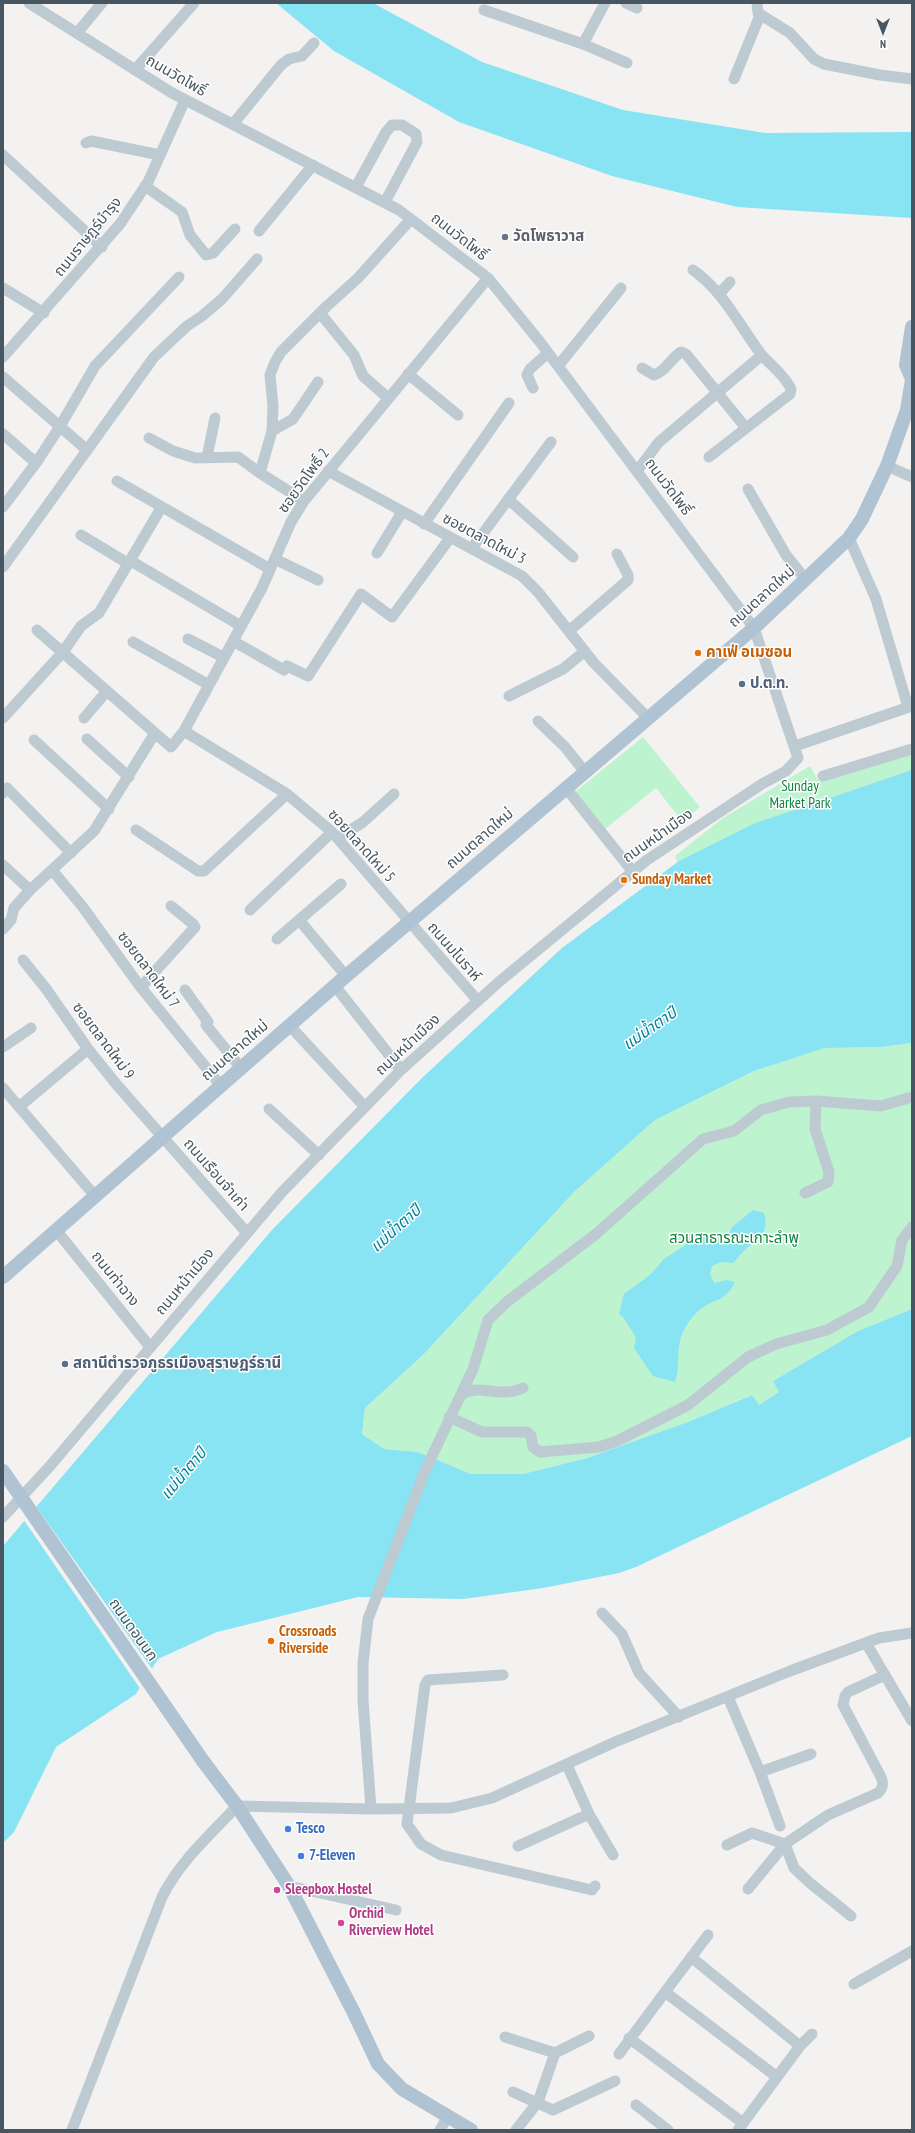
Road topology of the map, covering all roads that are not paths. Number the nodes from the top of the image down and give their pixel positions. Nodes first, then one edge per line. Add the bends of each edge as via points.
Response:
1 (102, 3) edge
2 (194, 3) edge
3 (605, 3) edge
4 (626, 3) edge
5 (34, 4) edge
6 (637, 8) dead end
7 (484, 10) dead end
8 (758, 10) edge
9 (77, 33) junction
10 (314, 43) dead end
11 (582, 44) junction
12 (627, 63) dead end
13 (135, 70) junction
14 (912, 79) edge
15 (734, 80) dead end
16 (185, 100) junction
17 (232, 124) junction
18 (86, 143) dead end
19 (3, 155) edge
20 (160, 155) junction
21 (313, 165) junction
22 (145, 186) junction
23 (356, 188) junction
24 (385, 202) junction
25 (412, 219) junction
26 (235, 229) dead end
27 (259, 231) dead end
28 (102, 247) junction
29 (258, 259) dead end
30 (693, 270) dead end
31 (179, 277) dead end
32 (488, 278) junction
33 (730, 282) dead end
34 (3, 288) edge
35 (621, 288) dead end
36 (719, 294) junction
37 (44, 313) junction
38 (320, 313) junction
39 (912, 327) edge
40 (548, 353) junction
41 (762, 355) junction
42 (3, 357) edge
43 (558, 366) junction
44 (642, 368) dead end
45 (408, 374) junction
46 (3, 377) edge
47 (912, 380) edge
48 (318, 382) dead end
49 (532, 388) dead end
50 (717, 393) junction
51 (388, 398) junction
52 (509, 403) dead end
53 (458, 415) dead end
54 (215, 418) dead end
55 (59, 428) junction
56 (746, 428) junction
57 (272, 431) junction
58 (3, 434) edge
59 (149, 438) dead end
60 (551, 442) dead end
61 (87, 450) junction
62 (207, 457) junction
63 (709, 457) dead end
64 (36, 463) junction
65 (887, 466) junction
66 (328, 471) junction
67 (637, 471) junction
68 (260, 473) junction
69 (912, 477) edge
70 (117, 481) dead end
71 (748, 489) dead end
72 (508, 499) junction
73 (304, 501) junction
74 (3, 507) edge
75 (161, 508) junction
76 (402, 512) junction
77 (424, 524) junction
78 (81, 535) dead end
79 (450, 538) junction
80 (849, 538) junction
81 (472, 548) junction
82 (378, 553) dead end
83 (617, 554) dead end
84 (573, 557) dead end
85 (130, 562) junction
86 (273, 564) junction
87 (3, 568) edge
88 (318, 580) dead end
89 (806, 580) junction
90 (241, 626) junction
91 (754, 628) junction
92 (37, 630) dead end
93 (569, 630) junction
94 (188, 639) dead end
95 (232, 641) junction
96 (133, 642) dead end
97 (585, 651) junction
98 (63, 652) junction
99 (224, 657) junction
100 (209, 685) junction
101 (107, 691) junction
102 (509, 696) dead end
103 (910, 707) edge
104 (3, 718) edge
105 (84, 718) dead end
106 (648, 718) junction
107 (538, 721) dead end
108 (184, 731) junction
109 (155, 733) junction
110 (87, 739) dead end
111 (34, 740) dead end
112 (795, 746) junction
113 (912, 749) edge
114 (585, 772) junction
115 (129, 776) junction
116 (823, 776) dead end
117 (4, 788) edge
118 (566, 788) junction
119 (287, 794) junction
120 (394, 794) dead end
121 (109, 809) junction
122 (136, 830) dead end
123 (334, 835) junction
124 (71, 853) junction
125 (3, 865) edge
126 (52, 870) junction
127 (633, 872) junction
128 (341, 884) dead end
129 (30, 890) junction
130 (172, 906) dead end
131 (250, 910) dead end
132 (300, 921) junction
133 (409, 923) junction
134 (3, 929) edge
135 (277, 939) dead end
136 (23, 960) dead end
137 (346, 976) junction
138 (335, 986) junction
139 (141, 987) junction
140 (185, 990) dead end
141 (478, 1001) junction
142 (290, 1026) junction
143 (30, 1028) dead end
144 (3, 1047) edge
145 (88, 1049) junction
146 (241, 1068) junction
147 (401, 1070) junction
148 (221, 1086) junction
149 (4, 1092) edge
150 (912, 1096) edge
151 (816, 1101) junction
152 (20, 1106) junction
153 (365, 1107) junction
154 (269, 1108) dead end
155 (163, 1137) junction
156 (319, 1155) junction
157 (805, 1193) dead end
158 (95, 1196) junction
159 (912, 1227) edge
160 (56, 1230) junction
161 (247, 1233) junction
162 (5, 1271) edge
163 (150, 1347) junction
164 (523, 1388) dead end
165 (462, 1394) junction
166 (449, 1417) junction
167 (3, 1471) edge
168 (3, 1517) edge
169 (602, 1613) dead end
170 (912, 1633) edge
171 (866, 1643) junction
172 (503, 1675) dead end
173 (885, 1675) junction
174 (728, 1697) junction
175 (679, 1716) junction
176 (912, 1721) edge
177 (811, 1754) dead end
178 (567, 1765) junction
179 (760, 1772) junction
180 (237, 1806) junction
181 (409, 1808) junction
182 (371, 1809) junction
183 (589, 1814) junction
184 (780, 1826) dead end
185 (785, 1844) junction
186 (727, 1845) dead end
187 (518, 1846) dead end
188 (613, 1855) dead end
189 (289, 1886) junction
190 (595, 1886) dead end
191 (748, 1889) dead end
192 (396, 1910) dead end
193 (852, 1916) dead end
194 (708, 1935) dead end
195 (912, 1951) edge
196 (691, 1957) junction
197 (854, 1984) dead end
198 (665, 1992) junction
199 (812, 2034) dead end
200 (589, 2036) dead end
201 (505, 2037) dead end
202 (629, 2038) junction
203 (800, 2046) junction
204 (555, 2053) junction
205 (619, 2054) dead end
206 (777, 2077) junction
207 (615, 2081) dead end
208 (513, 2092) dead end
209 (538, 2102) junction
210 (636, 2105) dead end
211 (448, 2116) junction
212 (740, 2126) edge
213 (72, 2130) edge
214 (440, 2130) edge
215 (471, 2130) edge
216 (516, 2130) edge
217 (668, 2130) edge

1 - 9 street
2 - 13 street
3 - 11 street
4 - 6 street
5 - 9 street, ถนนวัดโพธิ์
7 - 11 street
8 - 14 street via 794,36 814,59 824,64
8 - 15 street
9 - 13 street, ถนนวัดโพธิ์
10 - 17 street via 302,56 289,59 281,65
11 - 12 street
13 - 16 street, ถนนวัดโพธิ์
16 - 17 street, ถนนวัดโพธิ์
16 - 20 street, ถนนราษฎร์บำรุง
17 - 21 street, ถนนวัดโพธิ์
18 - 20 street via 91,141
19 - 28 street
20 - 22 street, ถนนราษฎร์บำรุง
21 - 23 street, ถนนวัดโพธิ์
21 - 27 street
22 - 26 street via 182,212 190,235 206,255 213,253
22 - 28 street, ถนนราษฎร์บำรุง
23 - 24 street, ถนนวัดโพธิ์
23 - 24 street via 386,132 392,125 402,125 416,134 417,142
24 - 25 street, ถนนวัดโพธิ์
25 - 32 street, ถนนวัดโพธิ์
25 - 38 street via 358,278
28 - 37 street, ถนนราษฎร์บำรุง
29 - 61 street via 222,299 187,326 154,357
30 - 36 street via 707,280
31 - 55 street via 95,366
32 - 40 street, ถนนวัดโพธิ์
32 - 45 street, ซอยวัดโพธิ์ 2
33 - 36 street
34 - 37 street
35 - 43 street
36 - 41 street
37 - 42 street, ถนนราษฎร์บำรุง
38 - 51 street via 354,355 363,376
38 - 57 street via 281,352 275,362 270,375
39 - 47 main road via 906,365
40 - 43 street, ถนนวัดโพธิ์
40 - 49 street via 530,368 528,375
41 - 50 street
41 - 56 street via 787,381 791,389 790,394
43 - 67 street, ถนนวัดโพธิ์
44 - 50 street via 654,375 659,374 681,352 686,354
45 - 51 street, ซอยวัดโพธิ์ 2
45 - 53 street
46 - 55 street
47 - 65 main road, ถนนตลาดใหม่ via 907,410
48 - 57 street via 296,416
50 - 56 street
50 - 67 street via 659,442
51 - 66 street, ซอยวัดโพธิ์ 2
52 - 77 street
54 - 62 street
55 - 61 street
55 - 64 street
56 - 63 street
57 - 68 street
58 - 64 street
59 - 62 street via 195,458
60 - 72 street
61 - 87 street
62 - 68 street via 238,457
64 - 74 street
65 - 69 street
65 - 80 main road, ถนนตลาดใหม่ via 862,519
66 - 73 street, ซอยวัดโพธิ์ 2
66 - 76 street, ซอยตลาดใหม่ 3
67 - 91 street, ถนนวัดโพธิ์
68 - 73 street
70 - 75 street
71 - 89 street via 786,555
72 - 81 street
72 - 84 street
73 - 86 street, ซอยวัดโพธิ์ 2 via 291,522
75 - 85 street
75 - 86 street
76 - 77 street, ซอยตลาดใหม่ 3
76 - 82 street
77 - 79 street, ซอยตลาดใหม่ 3
78 - 85 street
79 - 81 street, ซอยตลาดใหม่ 3
79 - 95 street via 392,617 361,594 308,676 287,666 284,670
80 - 89 main road, ถนนตลาดใหม่
80 - 103 street via 876,599
81 - 93 street, ซอยตลาดใหม่ 3 via 522,576
83 - 93 street via 628,580
85 - 90 street
85 - 98 street via 99,613 81,626
86 - 88 street
86 - 90 street, ซอยวัดโพธิ์ 2
89 - 91 main road, ถนนตลาดใหม่
90 - 95 street, ซอยวัดโพธิ์ 2
91 - 106 main road, ถนนตลาดใหม่
91 - 112 street, ถนนหน้าเมือง
92 - 98 street
93 - 97 street, ซอยตลาดใหม่ 3
94 - 99 street
95 - 99 street, ซอยวัดโพธิ์ 2
96 - 100 street
97 - 102 street via 563,669
97 - 106 street, ซอยตลาดใหม่ 3
98 - 101 street
98 - 104 street
99 - 100 street, ซอยวัดโพธิ์ 2
100 - 108 street, ซอยวัดโพธิ์ 2
101 - 105 street
101 - 109 street
103 - 112 street
106 - 114 main road, ถนนตลาดใหม่
107 - 114 street via 565,747
108 - 109 street, ซอยวัดโพธิ์ 2 via 171,747
108 - 119 street, ซอยตลาดใหม่ 5
109 - 115 street
110 - 115 street
111 - 121 street
112 - 127 street, ถนนหน้าเมือง via 798,758 786,771 762,784
113 - 116 street
114 - 118 main road, ถนนตลาดใหม่
115 - 121 street
117 - 124 street
118 - 127 street
118 - 133 main road, ถนนตลาดใหม่
119 - 122 street via 204,871 198,871
119 - 123 street, ซอยตลาดใหม่ 5
120 - 123 street via 362,823
121 - 124 street via 94,831
123 - 131 street
123 - 133 street, ซอยตลาดใหม่ 5
124 - 126 street
125 - 129 street
126 - 129 street
126 - 139 street, ซอยตลาดใหม่ 7 via 82,906
127 - 141 street, ถนนหน้าเมือง
128 - 132 street
129 - 134 street via 14,908 11,920
130 - 139 street via 195,927
132 - 135 street
132 - 137 street
133 - 137 main road, ถนนตลาดใหม่
133 - 141 street, ถนนมโนราห์
136 - 145 street, ซอยตลาดใหม่ 9
137 - 138 main road, ถนนตลาดใหม่
138 - 142 main road, ถนนตลาดใหม่
138 - 147 street
139 - 148 street, ซอยตลาดใหม่ 7
140 - 146 street via 208,1022 206,1025
141 - 147 street, ถนนหน้าเมือง
142 - 146 main road, ถนนตลาดใหม่
142 - 153 street
143 - 144 street
145 - 152 street
145 - 155 street, ซอยตลาดใหม่ 9
146 - 148 main road, ถนนตลาดใหม่
147 - 153 street, ถนนหน้าเมือง
148 - 155 main road, ถนนตลาดใหม่
149 - 152 street
150 - 151 street via 882,1106
151 - 157 street via 815,1129 829,1172 828,1182
151 - 165 street via 789,1102 761,1110 734,1130 702,1139 596,1234 508,1301 488,1320 477,1358
152 - 158 street
153 - 156 street, ถนนหน้าเมือง
154 - 156 street
155 - 158 main road, ถนนตลาดใหม่
155 - 161 street, ถนนเรือนจำเก่า
156 - 161 street, ถนนหน้าเมือง via 282,1192
158 - 160 main road, ถนนตลาดใหม่
159 - 166 street via 902,1240 897,1266 869,1307 827,1330 776,1344 748,1357 688,1405 617,1441 599,1447 543,1452 536,1450 528,1432 482,1432
160 - 162 main road, ถนนตลาดใหม่
160 - 163 street, ถนนท่าฉาง
161 - 163 street, ถนนหน้าเมือง
163 - 168 street, ถนนหน้าเมือง via 50,1466
164 - 165 street via 504,1394 482,1389
165 - 166 street
166 - 182 street via 370,1609 365,1639 363,1680
167 - 180 main road, ถนนดอนนก, bridge via 203,1761
169 - 175 street via 622,1634 639,1673
170 - 171 street via 879,1638
171 - 173 street
171 - 174 street
172 - 181 street via 428,1680 425,1685
173 - 176 street
173 - 185 street via 848,1692 843,1701 844,1709 881,1777 882,1789 824,1818
174 - 175 street
174 - 179 street
175 - 178 street
177 - 179 street
178 - 181 street via 492,1798 451,1808
178 - 183 street
179 - 184 street
180 - 182 street
180 - 189 main road, ถนนดอนนก
180 - 213 street via 182,1864 165,1891
181 - 182 street
181 - 190 street via 407,1824 410,1829 421,1844 441,1855 592,1890
183 - 187 street
183 - 188 street
185 - 186 street via 752,1833
185 - 191 street
185 - 193 street via 794,1868
189 - 192 street
189 - 211 main road, ถนนดอนนก via 378,2064 402,2089
194 - 196 street
195 - 197 street
196 - 198 street
196 - 203 street
198 - 202 street
198 - 206 street
199 - 203 street
200 - 204 street
201 - 204 street
202 - 205 street
202 - 212 street
203 - 206 street
204 - 209 street
206 - 212 street
207 - 209 street via 556,2109 550,2110
208 - 209 street
209 - 216 street
210 - 217 street
211 - 214 street
211 - 215 main road, ถนนดอนนก

